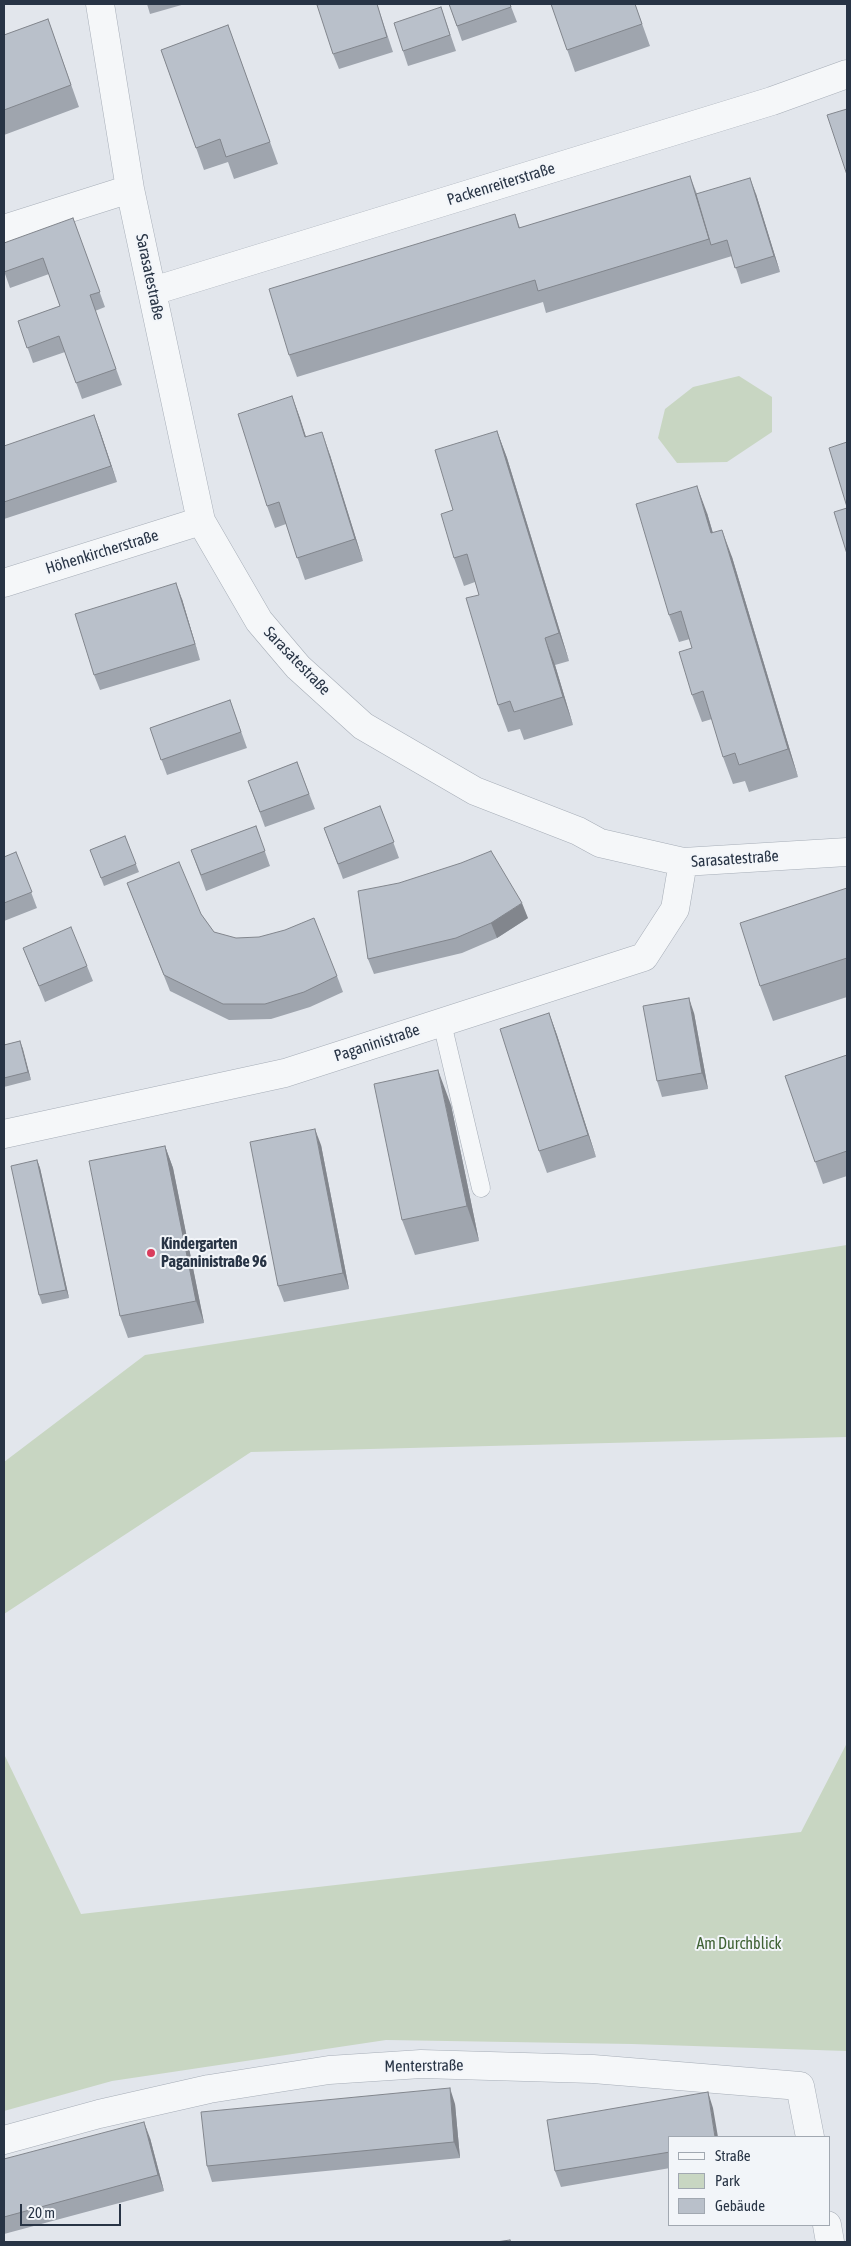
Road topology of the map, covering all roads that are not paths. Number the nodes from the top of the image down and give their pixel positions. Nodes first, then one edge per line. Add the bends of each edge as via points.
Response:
1 (100, 4) edge
2 (847, 74) edge
3 (130, 188) junction
4 (4, 229) edge
5 (153, 291) junction
6 (201, 521) junction
7 (4, 583) edge
8 (847, 852) edge
9 (683, 862) junction
10 (442, 1023) junction
11 (4, 1134) edge
12 (481, 1188) dead end
13 (810, 2136) edge
14 (4, 2140) edge
15 (827, 2226) edge
16 (830, 2242) edge

1 - 3 street, Sarasatestraße
2 - 5 street, Packenreiterstraße via 762,104
3 - 4 street
3 - 5 street, Sarasatestraße
5 - 6 street, Sarasatestraße
6 - 7 street, Höhenkircherstraße
6 - 9 street, Sarasatestraße via 259,621 298,666 363,726 474,791 578,831 600,843
8 - 9 street, Sarasatestraße
9 - 10 street, Paganinistraße via 676,910 644,957
10 - 11 street, Paganinistraße via 284,1074
10 - 12 lane
13 - 14 street, Menterstraße via 800,2086 593,2069 422,2064 329,2070 209,2089
15 - 16 street

